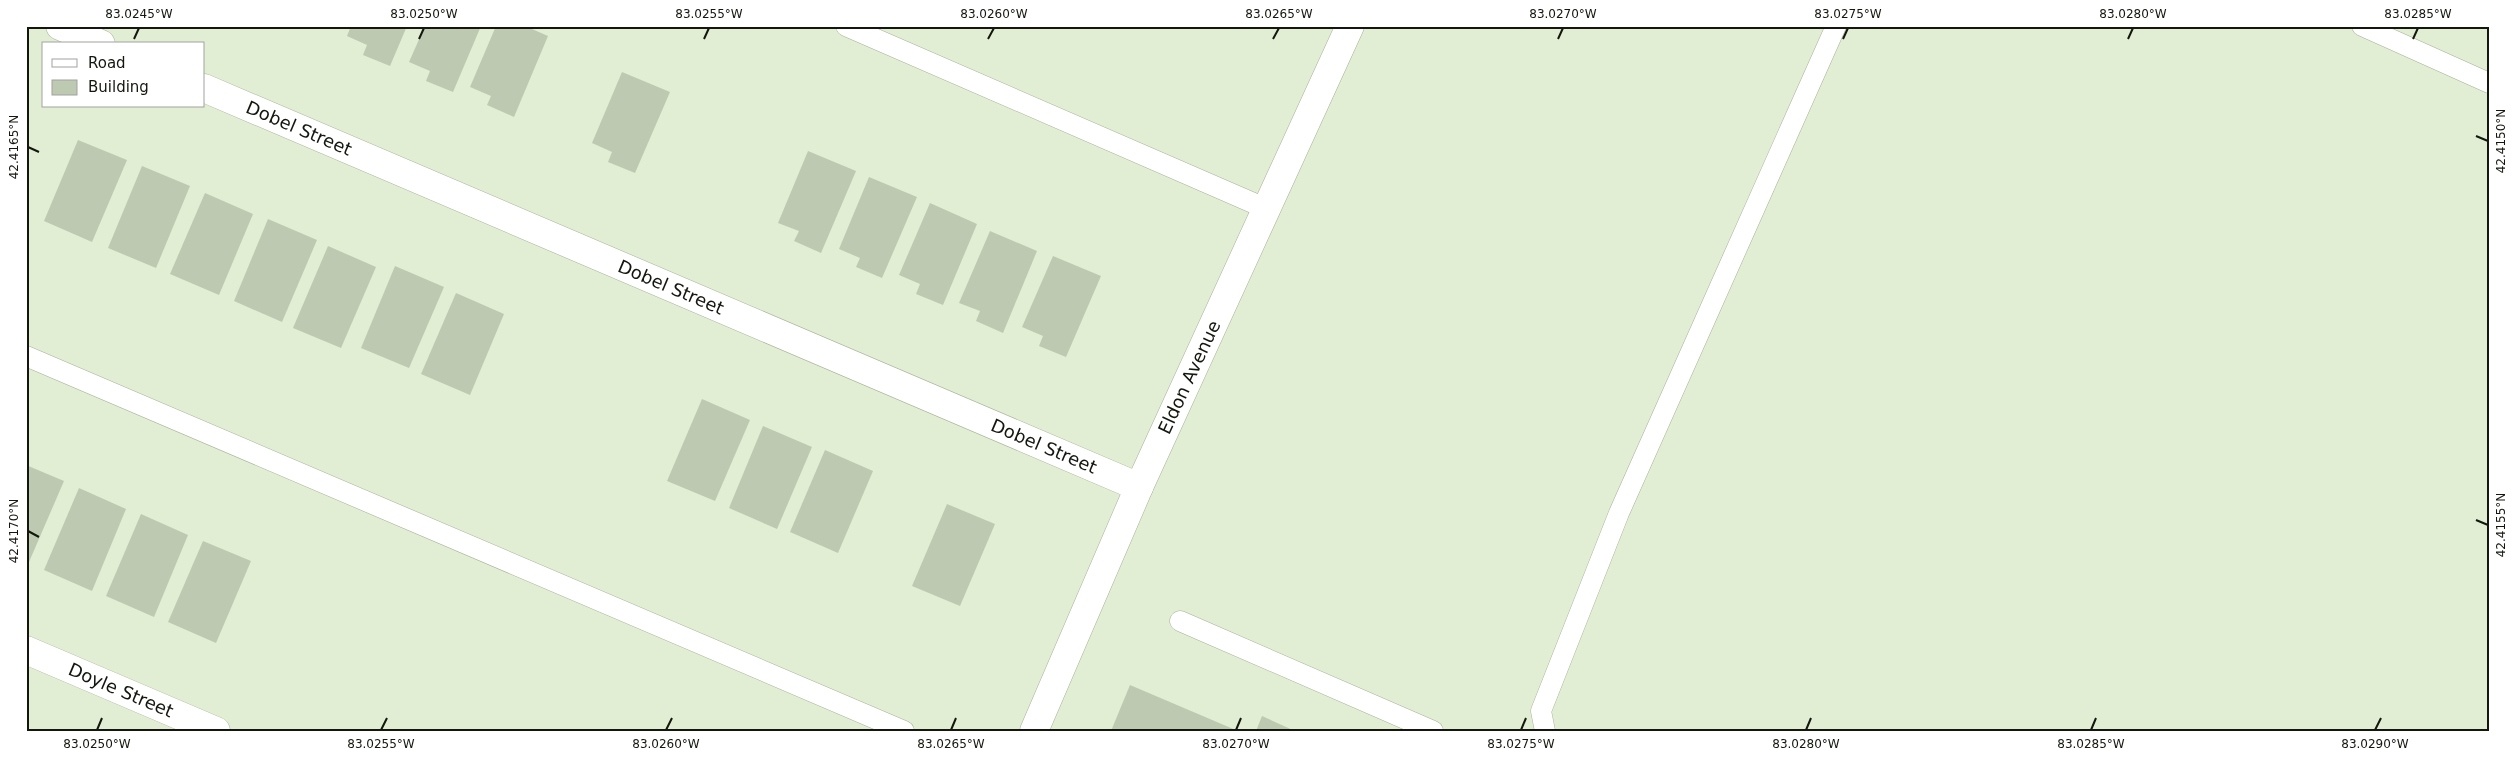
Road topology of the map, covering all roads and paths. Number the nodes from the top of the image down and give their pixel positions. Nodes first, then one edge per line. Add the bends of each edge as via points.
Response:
1 (60, 26) edge
2 (846, 26) edge
3 (1350, 26) edge
4 (1836, 26) edge
5 (2362, 26) edge
6 (96, 42) edge
7 (2489, 83) edge
8 (205, 88) edge
9 (1267, 209) junction
10 (26, 356) edge
11 (1139, 487) junction
12 (1180, 621) dead end
13 (26, 650) edge
14 (216, 731) edge
15 (904, 731) edge
16 (1034, 731) edge
17 (1433, 731) edge
18 (1545, 731) edge

1 - 6 street
2 - 9 lane
3 - 9 street, Eldon Avenue
4 - 18 lane via 1619,513 1541,712
5 - 7 lane
8 - 11 street, Dobel Street
9 - 11 street, Eldon Avenue
10 - 15 lane
11 - 16 street, Eldon Avenue
12 - 17 lane
13 - 14 street, Doyle Street

